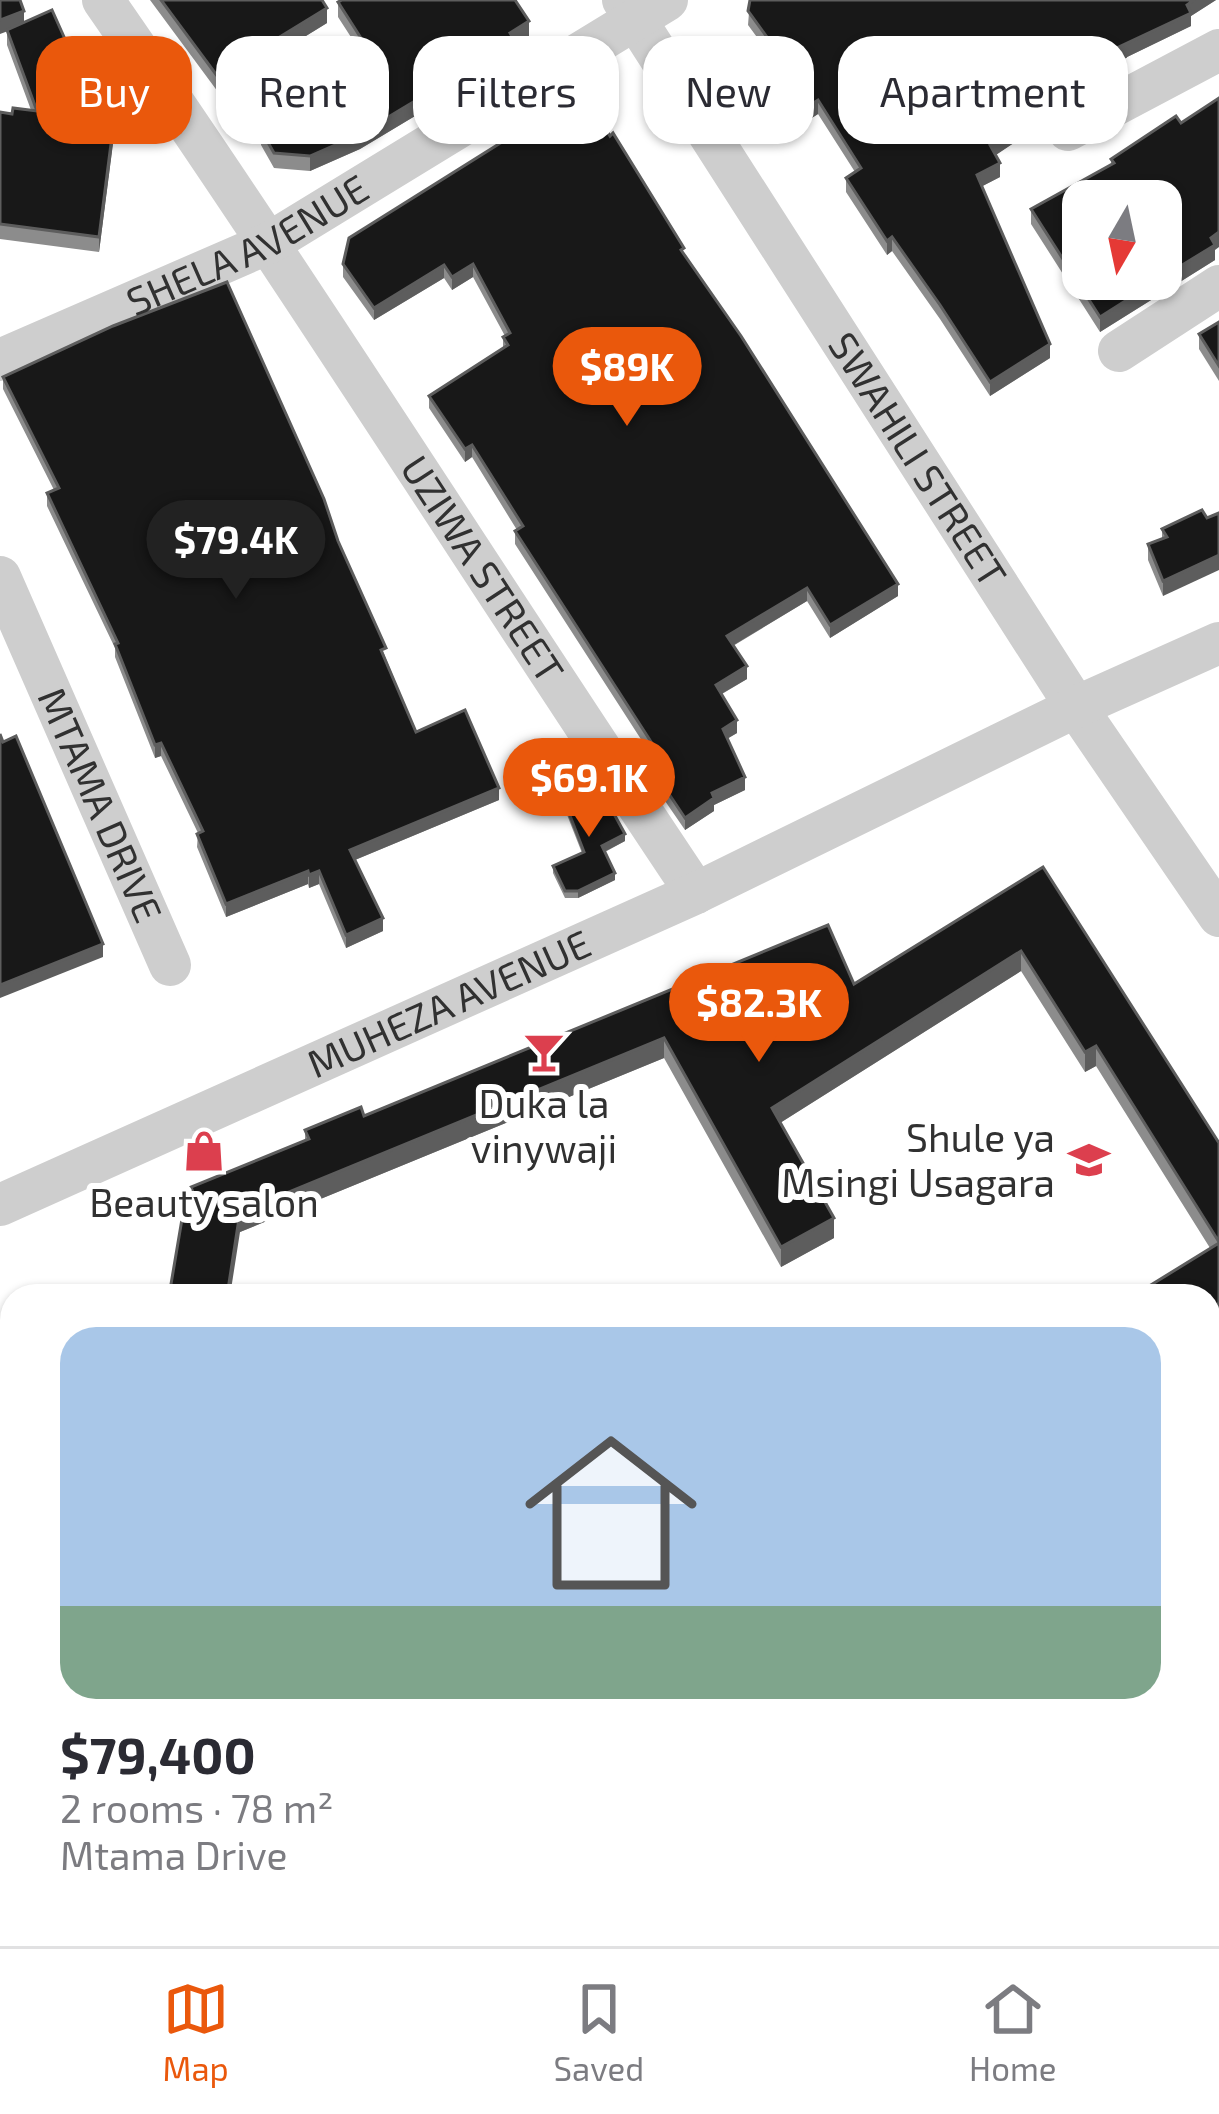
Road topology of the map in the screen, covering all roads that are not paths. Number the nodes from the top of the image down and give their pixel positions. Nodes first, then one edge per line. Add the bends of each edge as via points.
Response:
1 (103, 0) edge
2 (642, 7) edge
3 (1219, 50) edge
4 (1128, 99) edge
5 (271, 242) junction
6 (1219, 286) edge
7 (1119, 351) dead end
8 (0, 360) edge
9 (0, 577) edge
10 (1219, 644) edge
11 (1076, 707) junction
12 (696, 893) junction
13 (1219, 916) edge
14 (170, 965) dead end
15 (0, 1204) edge

1 - 5 street, UZIWA STREET
2 - 5 street, SHELA AVENUE
2 - 11 street, SWAHILI STREET
3 - 4 street
5 - 8 street, SHELA AVENUE
5 - 12 street, UZIWA STREET
6 - 7 street
9 - 14 street, MTAMA DRIVE
10 - 11 street, MUHEZA AVENUE
11 - 12 street, MUHEZA AVENUE
11 - 13 street, SWAHILI STREET
12 - 15 street, MUHEZA AVENUE

